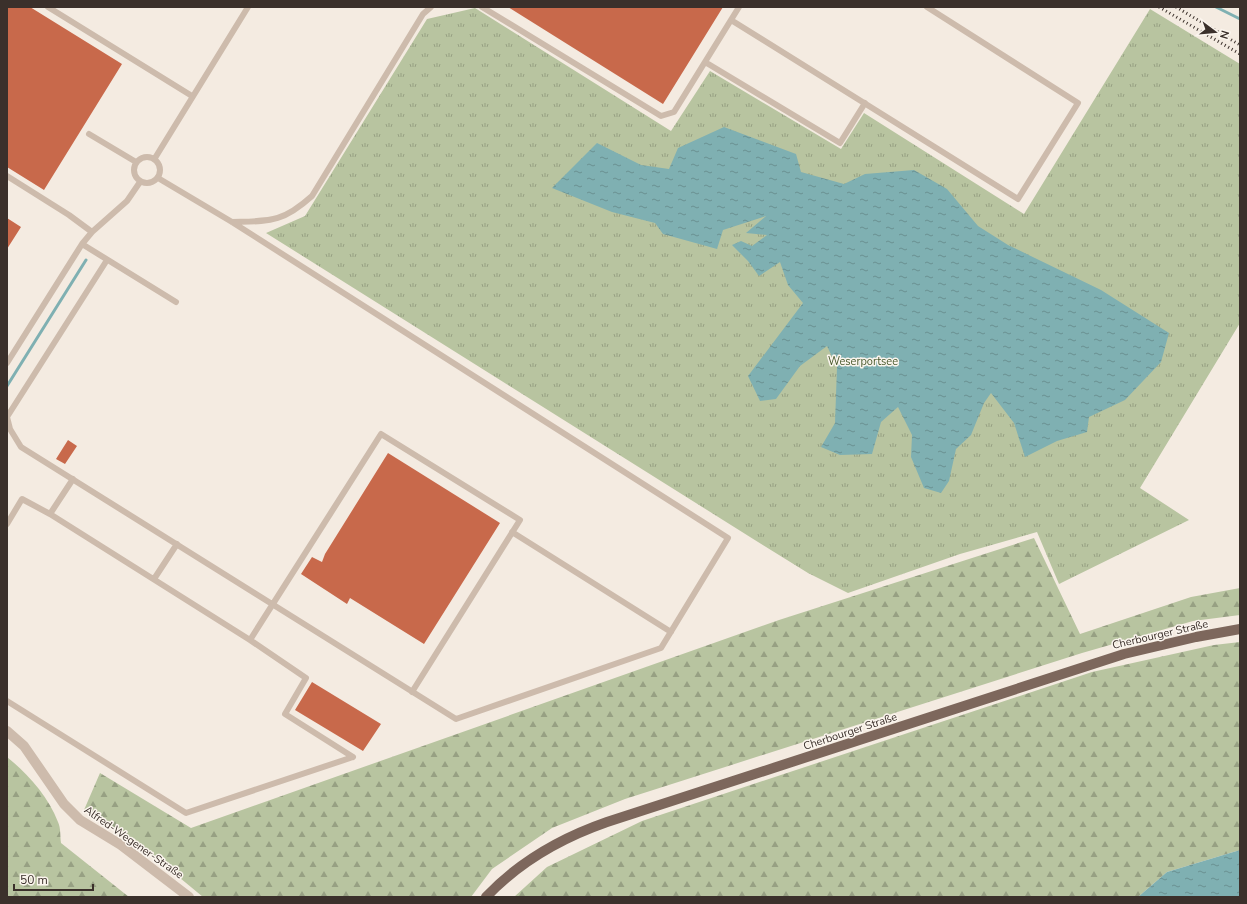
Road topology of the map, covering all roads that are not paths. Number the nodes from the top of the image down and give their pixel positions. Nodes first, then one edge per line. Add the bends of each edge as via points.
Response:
1 (48, 7) edge
2 (248, 7) edge
3 (431, 7) edge
4 (482, 7) edge
5 (739, 7) edge
6 (927, 7) edge
7 (731, 20) junction
8 (705, 62) junction
9 (192, 96) junction
10 (865, 103) junction
11 (89, 134) dead end
12 (155, 158) junction
13 (136, 162) junction
14 (7, 176) edge
15 (158, 178) junction
16 (140, 182) junction
17 (232, 222) junction
18 (92, 232) junction
19 (82, 244) junction
20 (107, 260) junction
21 (176, 302) dead end
22 (7, 363) edge
23 (7, 417) edge
24 (8, 430) edge
25 (72, 479) junction
26 (50, 514) junction
27 (7, 524) edge
28 (512, 532) junction
29 (178, 544) junction
30 (154, 579) junction
31 (271, 605) junction
32 (1240, 629) edge
33 (671, 632) junction
34 (250, 640) junction
35 (412, 692) junction
36 (7, 701) edge
37 (7, 731) edge
38 (189, 897) edge
39 (486, 897) edge

1 - 9 lane
2 - 9 lane
3 - 17 lane via 422,14 312,196 284,217 265,221
4 - 8 lane via 661,116 674,112
5 - 7 lane
6 - 10 lane via 1078,103 1018,199
7 - 8 lane
7 - 10 lane
8 - 10 lane via 840,143
9 - 12 lane
11 - 13 lane
12 - 13 lane via 143,157
12 - 15 lane via 160,166
13 - 16 lane via 134,175
14 - 18 lane
15 - 16 lane via 152,183
15 - 17 lane
16 - 18 lane via 127,201
17 - 33 lane via 728,538
18 - 19 lane
19 - 20 lane
19 - 22 lane
20 - 21 lane
20 - 23 lane
23 - 24 lane
24 - 25 lane via 21,447
25 - 26 lane
25 - 29 lane
26 - 27 lane via 22,499
26 - 30 lane
28 - 31 lane via 520,520 382,434
28 - 33 lane
28 - 35 lane
29 - 30 lane
29 - 31 lane
30 - 34 lane
31 - 34 lane
31 - 35 lane
32 - 39 main road, Cherbourger Straße via 1124,654 606,822 543,851 505,878
33 - 35 lane via 661,648 456,719
34 - 36 lane via 306,678 285,714 353,757 186,813
37 - 38 street, Alfred-Wegener-Straße via 24,746 64,804 80,820 121,845

